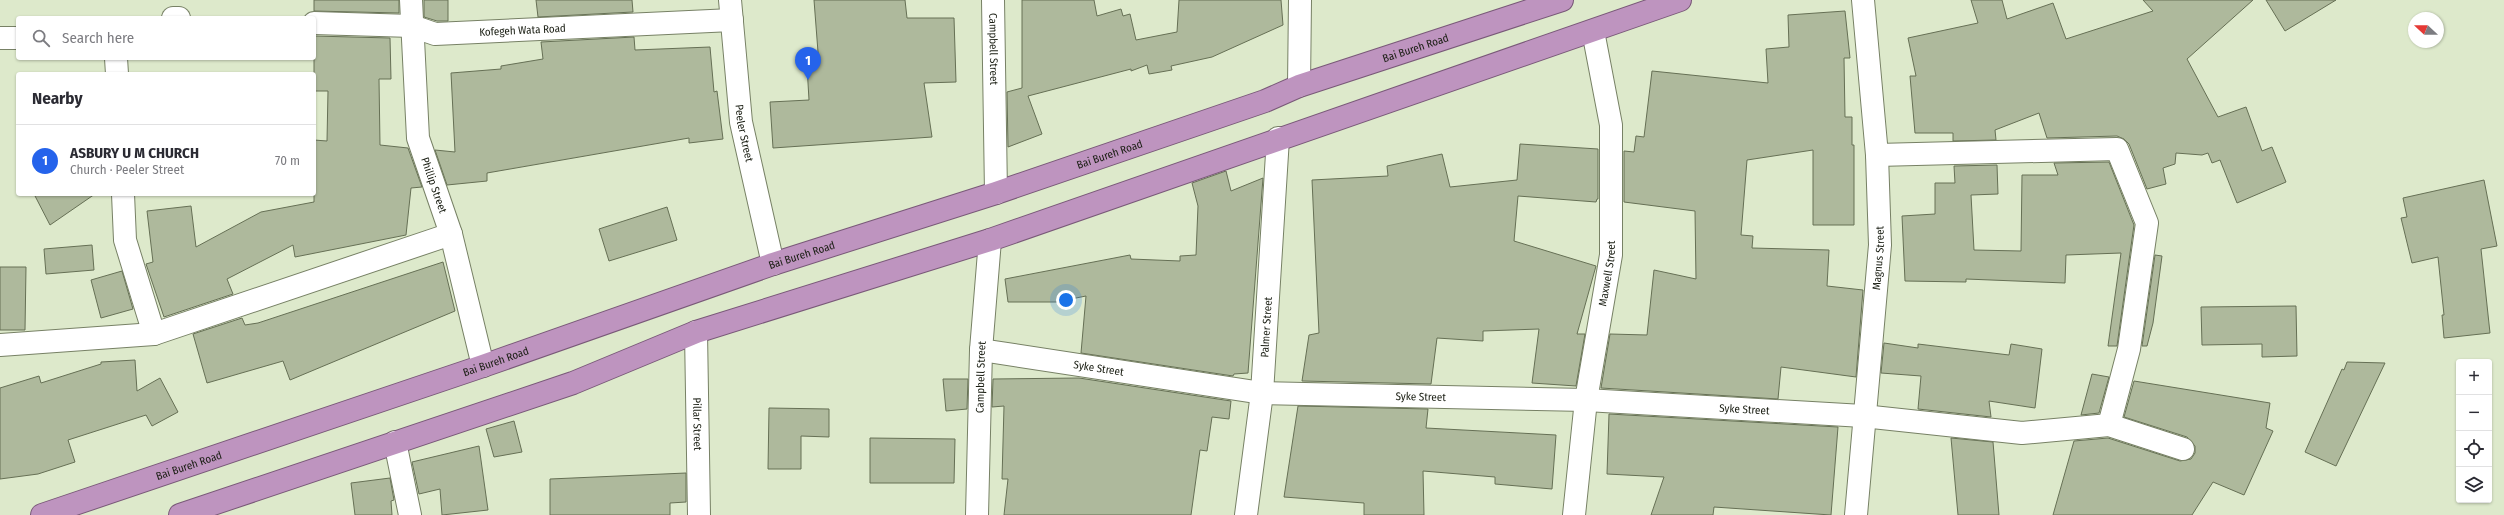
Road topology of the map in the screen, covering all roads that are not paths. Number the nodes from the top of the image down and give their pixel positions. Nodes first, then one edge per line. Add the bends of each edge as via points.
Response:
1 (411, 0) edge
2 (993, 0) edge
3 (1300, 0) edge
4 (1562, 0) edge
5 (1680, 0) edge
6 (1863, 0) edge
7 (731, 10) edge
8 (316, 23) edge
9 (412, 26) junction
10 (1592, 31) junction
11 (0, 38) edge
12 (16, 38) edge
13 (116, 60) edge
14 (117, 72) edge
15 (1299, 86) junction
16 (1278, 138) junction
17 (1877, 155) junction
18 (996, 193) junction
19 (122, 196) edge
20 (451, 234) junction
21 (990, 240) junction
22 (773, 264) junction
23 (696, 332) junction
24 (154, 334) junction
25 (0, 345) edge
26 (981, 350) junction
27 (483, 366) junction
28 (1262, 392) junction
29 (1586, 400) junction
30 (1863, 416) junction
31 (2109, 425) junction
32 (395, 442) junction
33 (2183, 449) dead end
34 (42, 515) edge
35 (180, 515) edge
36 (410, 515) edge
37 (699, 515) edge
38 (977, 515) edge
39 (1246, 515) edge
40 (1574, 515) edge
41 (1856, 515) edge

1 - 9 street, Phillip Street
2 - 18 street, Campbell Street
3 - 15 street
4 - 15 highway, Bai Bureh Road
5 - 10 highway
6 - 17 street, Magnus Street
7 - 9 street, Kofegeh Wata Road via 435,34
7 - 22 street, Peeler Street via 741,122
8 - 9 street, Kofegeh Wata Road
9 - 20 street, Phillip Street via 418,138
10 - 16 highway
10 - 29 street, Maxwell Street via 1610,125 1611,255
11 - 12 street
13 - 14 street
15 - 18 highway, Bai Bureh Road via 1265,101
16 - 21 highway
16 - 28 street, Palmer Street
17 - 30 street, Magnus Street via 1880,245
17 - 31 street via 2117,149 2147,223 2129,349
18 - 22 highway, Bai Bureh Road
19 - 24 street via 125,240
20 - 24 street
20 - 27 street, Phillip Street
21 - 23 highway
21 - 26 street, Campbell Street
22 - 27 highway, Bai Bureh Road
23 - 32 highway via 574,383
23 - 37 street, Pillar Street
24 - 25 street
26 - 28 street, Syke Street
26 - 38 street, Campbell Street
27 - 34 highway, Bai Bureh Road
28 - 29 street, Syke Street
28 - 39 street, Palmer Street
29 - 30 street, Syke Street
29 - 40 street, Maxwell Street
30 - 31 street, Syke Street via 2022,433
30 - 41 street, Magnus Street
31 - 33 street
32 - 35 highway
32 - 36 street

